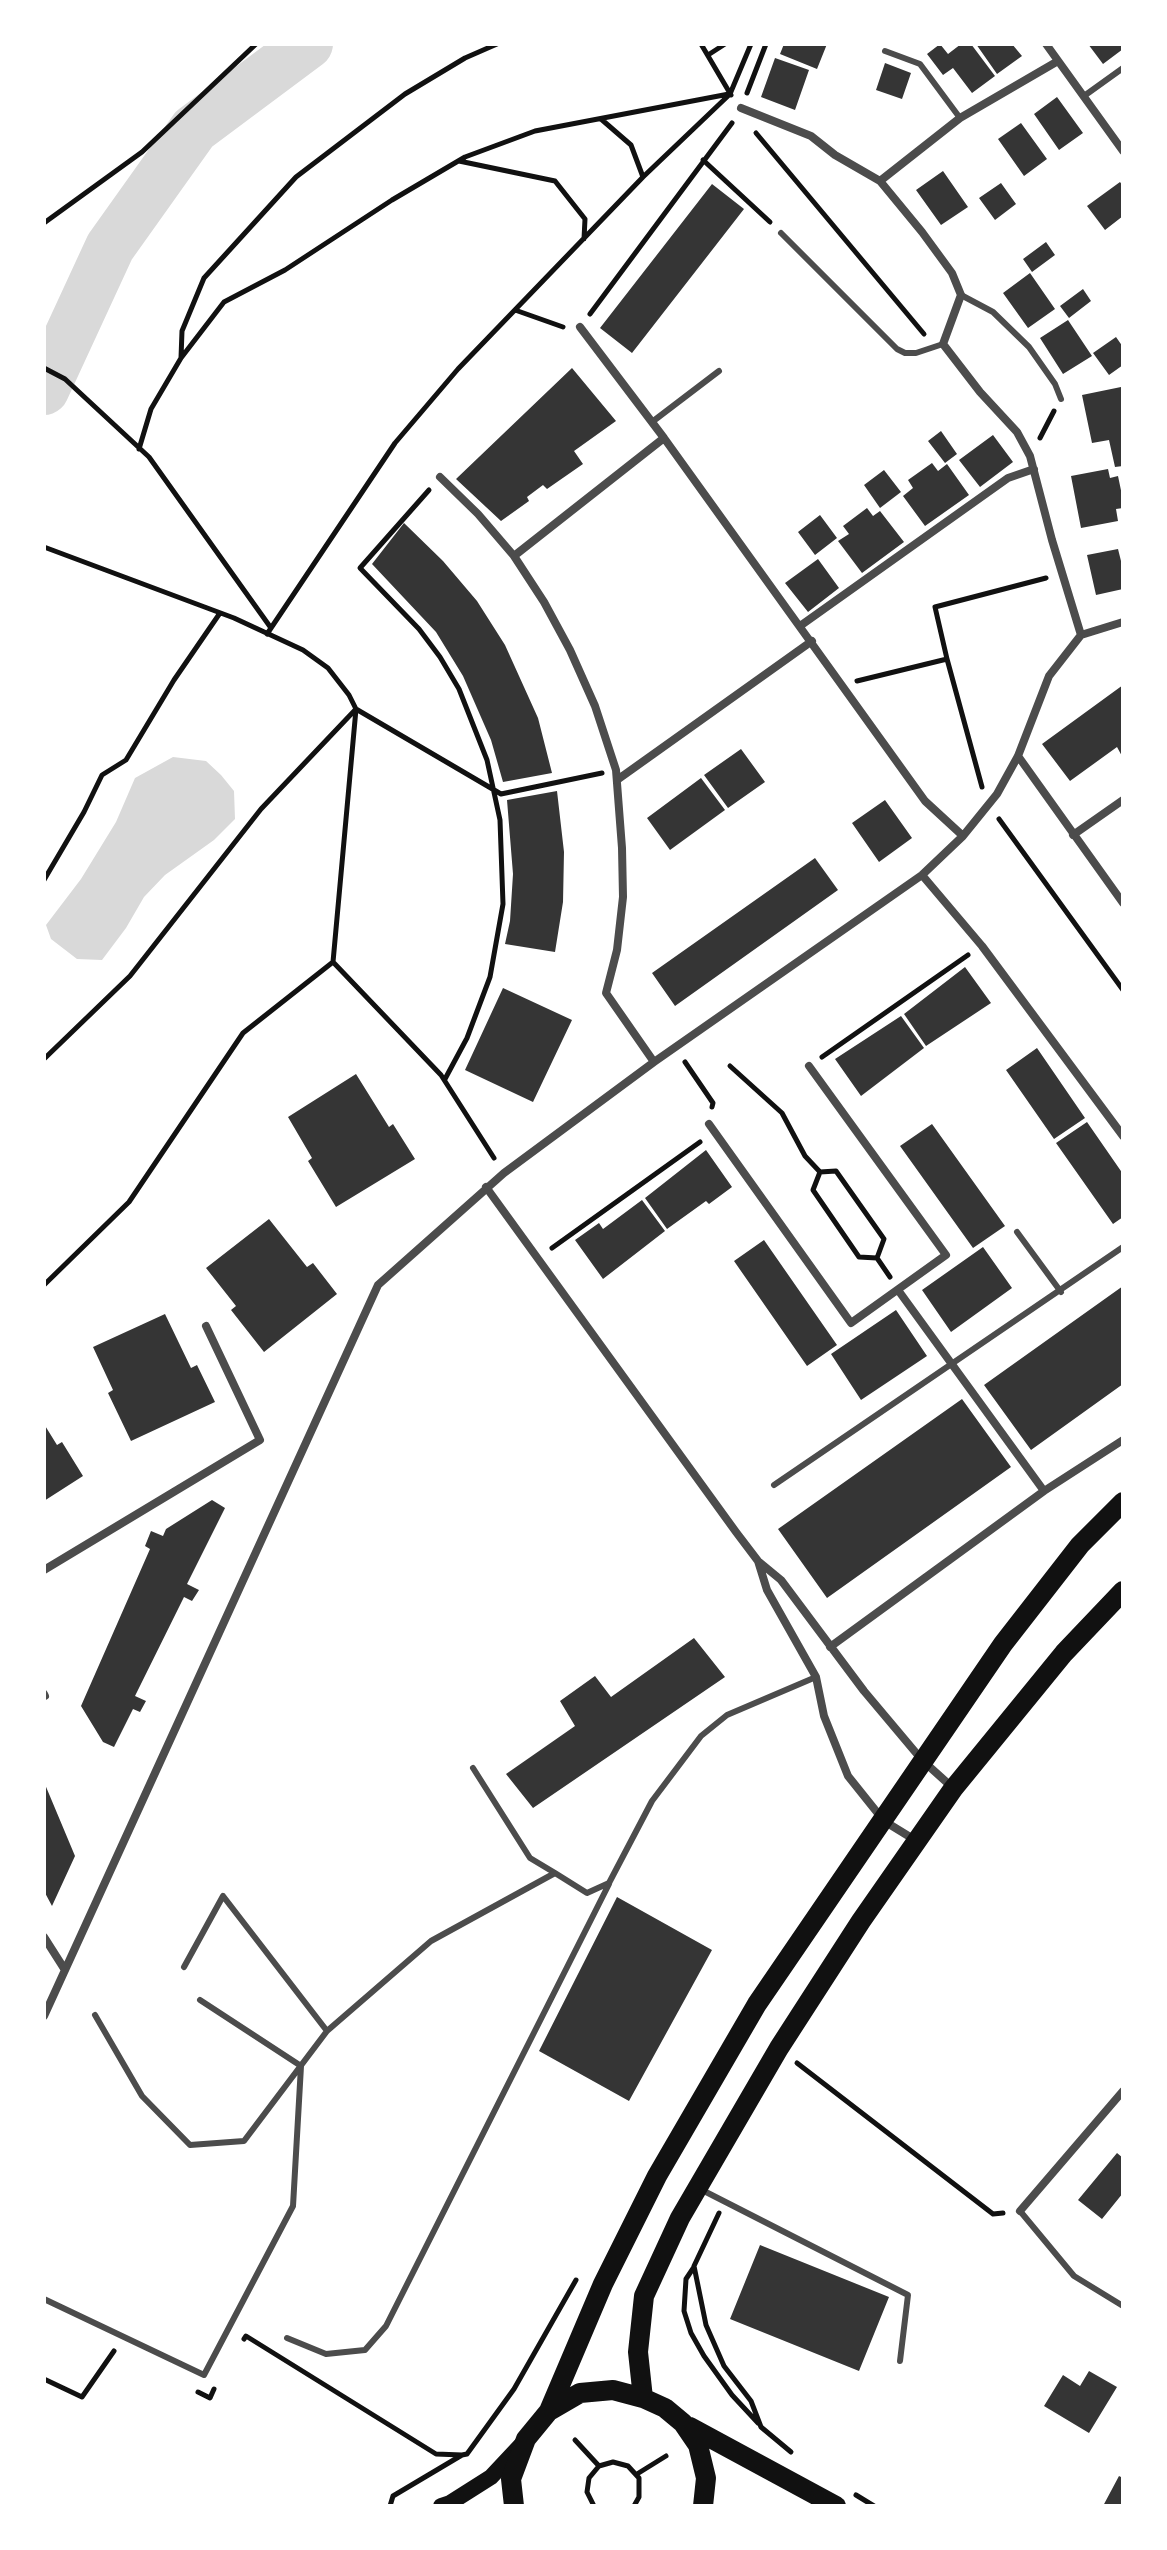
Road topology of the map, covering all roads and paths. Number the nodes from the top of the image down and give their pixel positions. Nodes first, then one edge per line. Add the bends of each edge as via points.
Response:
1 (256, 44) edge
2 (497, 44) edge
3 (701, 44) edge
4 (725, 44) edge
5 (751, 44) edge
6 (766, 44) edge
7 (1046, 44) edge
8 (885, 51) dead end
9 (708, 55) junction
10 (1058, 61) junction
11 (1123, 68) edge
12 (730, 94) junction
13 (1084, 96) junction
14 (740, 111) junction
15 (960, 118) junction
16 (601, 119) junction
17 (1123, 151) edge
18 (703, 160) junction
19 (458, 161) junction
20 (643, 177) junction
21 (880, 181) junction
22 (44, 223) edge
23 (781, 233) joint
24 (584, 239) junction
25 (961, 295) junction
26 (515, 310) junction
27 (578, 330) junction
28 (943, 344) junction
29 (181, 358) junction
30 (44, 368) edge
31 (719, 371) dead end
32 (1061, 399) joint
33 (652, 422) junction
34 (664, 438) junction
35 (139, 449) junction
36 (1030, 456) junction
37 (1034, 469) junction
38 (440, 477) joint
39 (44, 547) edge
40 (514, 556) junction
41 (1062, 574) junction
42 (221, 613) junction
43 (1123, 622) edge
44 (800, 626) junction
45 (269, 631) junction
46 (1081, 635) junction
47 (812, 641) junction
48 (947, 659) junction
49 (842, 685) junction
50 (356, 709) junction
51 (1018, 756) junction
52 (617, 775) junction
53 (495, 790) junction
54 (1123, 800) edge
55 (987, 808) junction
56 (1073, 835) junction
57 (963, 836) junction
58 (922, 875) junction
59 (44, 880) edge
60 (1123, 903) edge
61 (982, 946) junction
62 (333, 962) junction
63 (1123, 990) edge
64 (675, 1047) junction
65 (44, 1059) edge
66 (654, 1062) junction
67 (730, 1066) dead end
68 (809, 1066) joint
69 (444, 1080) junction
70 (712, 1128) junction
71 (1123, 1136) edge
72 (820, 1172) junction
73 (504, 1173) junction
74 (486, 1187) junction
75 (1017, 1232) dead end
76 (1123, 1247) edge
77 (538, 1258) junction
78 (877, 1258) junction
79 (44, 1285) edge
80 (898, 1290) junction
81 (1061, 1292) junction
82 (206, 1326) dead end
83 (953, 1362) junction
84 (1123, 1440) edge
85 (774, 1485) dead end
86 (1044, 1491) junction
87 (1123, 1502) edge
88 (758, 1561) junction
89 (44, 1570) edge
90 (1123, 1591) edge
91 (830, 1647) junction
92 (816, 1677) junction
93 (922, 1760) junction
94 (473, 1768) dead end
95 (953, 1789) junction
96 (884, 1821) junction
97 (916, 1841) junction
98 (555, 1873) junction
99 (609, 1883) junction
100 (44, 1937) edge
101 (184, 1967) dead end
102 (65, 1970) junction
103 (200, 2000) dead end
104 (95, 2015) dead end
105 (44, 2016) edge
106 (327, 2031) junction
107 (779, 2048) junction
108 (301, 2066) junction
109 (1123, 2091) edge
110 (698, 2188) junction
111 (724, 2201) junction
112 (1020, 2211) junction
113 (694, 2266) junction
114 (583, 2267) dead end
115 (44, 2299) edge
116 (1123, 2306) edge
117 (287, 2338) dead end
118 (239, 2348) dead end
119 (128, 2357) dead end
120 (900, 2361) dead end
121 (44, 2379) edge
122 (217, 2385) dead end
123 (196, 2391) dead end
124 (643, 2398) junction
125 (549, 2411) junction
126 (683, 2423) junction
127 (761, 2427) junction
128 (526, 2439) junction
129 (575, 2440) dead end
130 (462, 2455) junction
131 (666, 2456) dead end
132 (799, 2457) dead end
133 (599, 2466) junction
134 (637, 2474) junction
135 (844, 2499) edge
136 (390, 2506) edge
137 (441, 2506) edge
138 (514, 2506) edge
139 (594, 2506) edge
140 (635, 2506) edge
141 (703, 2506) edge
142 (874, 2506) edge

1 - 22 path via 142,152
2 - 29 path via 405,94 296,177 204,278 182,331
3 - 9 path
4 - 9 path
5 - 12 path
6 - 14 path
7 - 10 street
8 - 15 lane via 920,64
9 - 12 path
10 - 13 street
10 - 15 street
11 - 13 lane
12 - 16 path
12 - 20 path
13 - 17 street
14 - 18 path
14 - 21 street via 811,136
14 - 28 path via 922,333
15 - 21 street
16 - 19 path via 535,131
16 - 20 path via 631,145
18 - 23 path
18 - 27 path
19 - 24 path via 555,181 585,219
19 - 29 path via 285,270 224,302
20 - 24 path
21 - 25 street via 952,273
23 - 28 lane via 897,349 916,353
24 - 26 path
25 - 28 street
25 - 32 lane via 993,312 1029,347
26 - 27 path
26 - 45 path via 395,443
27 - 33 street
28 - 36 street via 1017,432
29 - 35 path via 151,409
30 - 35 path via 65,379
31 - 33 lane
32 - 36 path
33 - 34 street
34 - 40 street
34 - 44 street
35 - 45 path
36 - 37 street
37 - 41 street
37 - 44 street via 1008,478
38 - 40 street
38 - 53 path via 360,568 440,657 473,721
39 - 42 path
40 - 52 street via 570,650
41 - 46 street
41 - 48 path via 935,607
42 - 45 path
42 - 59 path via 126,760 102,775
43 - 46 street
44 - 47 street
45 - 50 path via 319,659
46 - 51 street via 1049,676
47 - 49 street
47 - 52 street
48 - 49 path
48 - 55 path
49 - 57 street via 925,801
50 - 53 path
50 - 62 path
50 - 65 path via 261,809 130,976
51 - 55 street
51 - 56 street
52 - 53 path via 501,794
52 - 66 street via 623,897 606,993
53 - 69 path via 503,860 496,945 480,1005
54 - 56 street
55 - 57 street
55 - 63 path via 1005,825
56 - 60 street
57 - 58 street
58 - 61 street
58 - 64 street
61 - 68 path
61 - 71 street
62 - 69 path
62 - 79 path via 243,1033 129,1202
64 - 66 street
64 - 70 path via 713,1103
66 - 73 street
67 - 72 path via 782,1113
68 - 80 street via 946,1255
69 - 73 path
70 - 77 path
70 - 80 street via 851,1323
72 - 78 path via 813,1190 859,1257
72 - 78 path via 836,1171 884,1239
73 - 74 street
74 - 77 street
74 - 102 street via 378,1285
75 - 81 lane
76 - 81 lane
77 - 88 street
78 - 80 path
80 - 83 street
81 - 83 lane
82 - 89 street via 260,1440
83 - 85 lane
83 - 86 street
84 - 86 street
86 - 91 street
87 - 93 main road via 1080,1545
88 - 91 street via 781,1580
88 - 92 street via 767,1590
90 - 95 main road via 1064,1653
91 - 93 street
92 - 96 street via 824,1716 848,1776
92 - 99 lane via 727,1715 701,1736 652,1801
93 - 95 street
93 - 96 main road
94 - 98 lane via 530,1858
95 - 97 main road
96 - 97 street
96 - 125 main road via 757,2004 657,2176
97 - 107 main road
98 - 99 lane via 587,1893
98 - 106 lane via 431,1941
99 - 117 lane via 386,2326 365,2350 326,2354
100 - 102 street
101 - 106 lane via 223,1896
102 - 105 street
103 - 108 lane
104 - 108 lane via 142,2096 190,2145 244,2141
106 - 108 lane
107 - 110 main road
107 - 112 path via 993,2214
108 - 115 lane via 293,2206 204,2375
109 - 112 street
110 - 111 lane
110 - 124 main road via 644,2296 638,2352
111 - 113 path
111 - 120 lane via 908,2295
112 - 116 lane via 1074,2276
113 - 127 path via 706,2325
113 - 127 path via 686,2279 684,2311 691,2333 732,2395
114 - 130 path via 506,2401
118 - 130 path via 246,2336 436,2454
119 - 121 path via 114,2351 82,2397
122 - 123 path via 210,2398
124 - 125 main road via 613,2390 580,2393
124 - 126 main road
125 - 128 main road
126 - 135 main road
126 - 141 main road via 698,2445 706,2478
127 - 132 path
128 - 137 main road via 491,2477
128 - 138 main road via 511,2479
129 - 133 path
130 - 136 path via 393,2496
131 - 134 path
133 - 134 path via 622,2463
133 - 139 path via 587,2487
134 - 140 path via 641,2488
135 - 142 path

